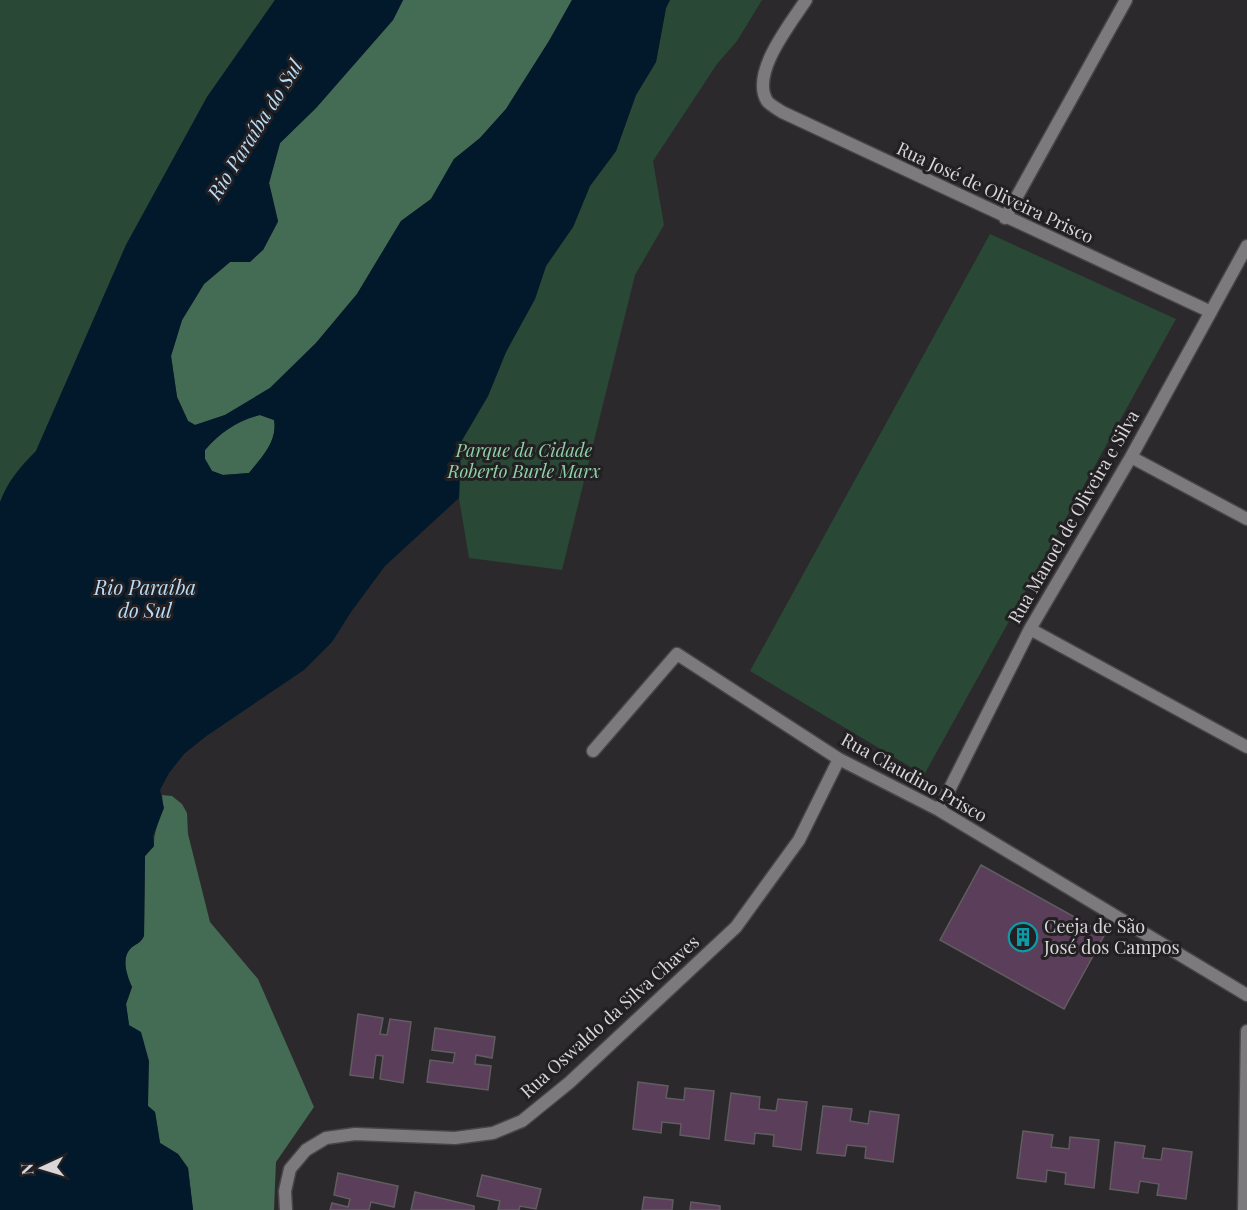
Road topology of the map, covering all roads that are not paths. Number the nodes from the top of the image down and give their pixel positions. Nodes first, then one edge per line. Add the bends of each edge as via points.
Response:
1 (806, 0) edge
2 (1126, 0) edge
3 (1005, 218) junction
4 (1247, 246) edge
5 (1211, 312) junction
6 (1131, 457) junction
7 (1247, 519) edge
8 (1030, 629) junction
9 (1247, 747) edge
10 (592, 751) dead end
11 (839, 759) junction
12 (939, 810) junction
13 (1247, 995) edge
14 (1247, 1031) edge
15 (286, 1210) edge
16 (1244, 1210) edge

1 - 3 street, Rua José de Oliveira Prisco via 766,64 762,82 767,101 782,112
2 - 3 street
3 - 5 street, Rua José de Oliveira Prisco
4 - 5 street, Rua Manoel de Oliveira e Silva
5 - 6 street, Rua Manoel de Oliveira e Silva
6 - 7 street
6 - 8 street, Rua Manoel de Oliveira e Silva
8 - 9 street
8 - 12 street, Rua Manoel de Oliveira e Silva
10 - 11 street, Rua Claudino Prisco via 677,654
11 - 12 street, Rua Claudino Prisco
11 - 15 street, Rua Oswaldo da Silva Chaves via 799,840 736,927 570,1082 522,1121 493,1133 454,1138 355,1134 326,1138 306,1150 290,1169
12 - 13 street, Rua Claudino Prisco
14 - 16 street

